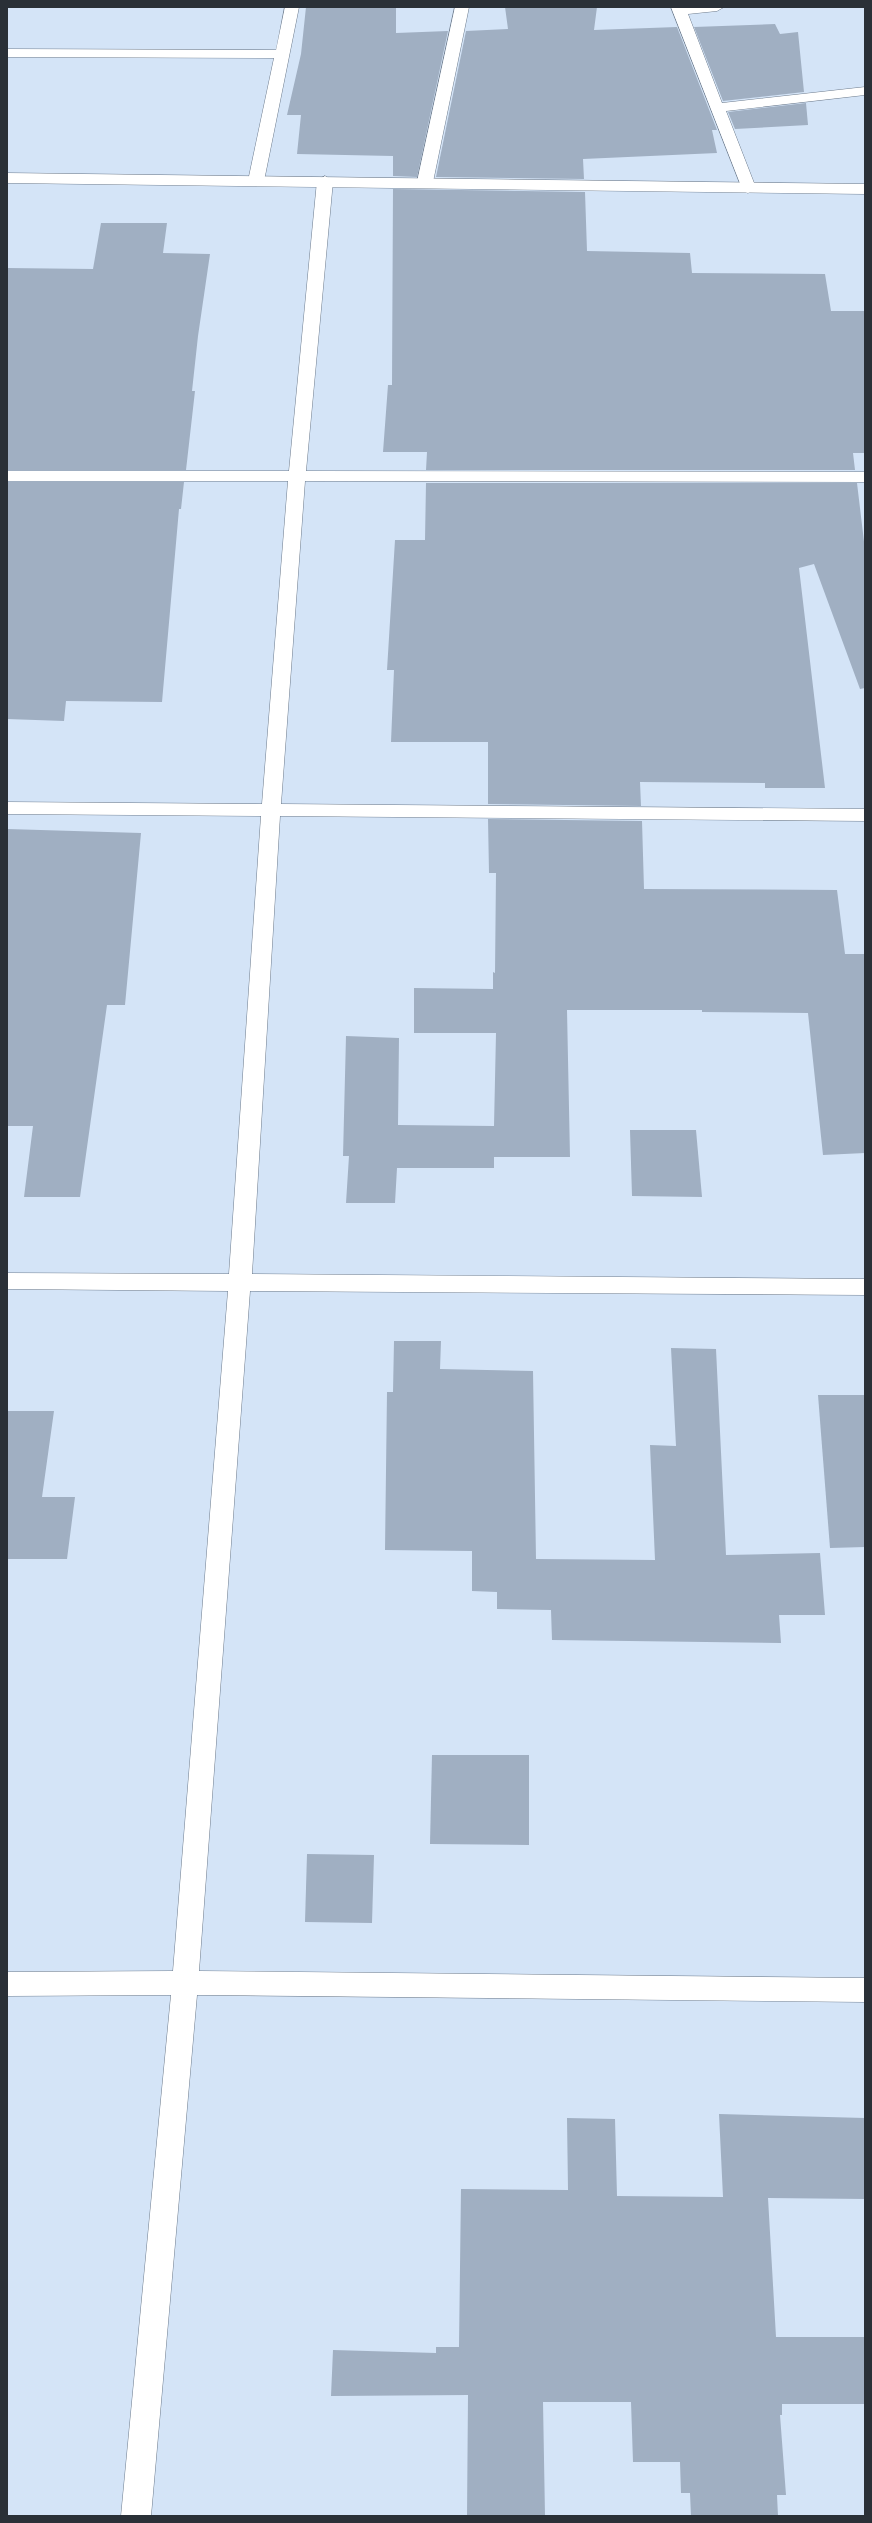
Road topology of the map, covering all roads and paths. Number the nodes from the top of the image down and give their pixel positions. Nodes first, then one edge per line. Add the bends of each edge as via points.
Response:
1 (292, 7) edge
2 (462, 7) edge
3 (717, 7) edge
4 (678, 9) edge
5 (7, 53) edge
6 (282, 54) junction
7 (865, 92) edge
8 (717, 108) junction
9 (7, 178) edge
10 (256, 181) junction
11 (325, 181) junction
12 (425, 182) junction
13 (748, 188) junction
14 (865, 189) edge
15 (7, 476) edge
16 (297, 477) junction
17 (865, 477) edge
18 (7, 808) edge
19 (271, 809) junction
20 (865, 815) edge
21 (7, 1281) edge
22 (240, 1282) junction
23 (865, 1287) edge
24 (185, 1983) junction
25 (7, 1984) edge
26 (865, 1990) edge
27 (136, 2516) edge

1 - 6 street
2 - 12 street
3 - 4 street
4 - 8 street
5 - 6 street
6 - 10 street
7 - 8 street
8 - 13 street
9 - 10 street
10 - 11 street
11 - 12 street
11 - 16 street
12 - 13 street
13 - 14 street
15 - 16 street
16 - 17 street
16 - 19 street
18 - 19 street
19 - 20 street
19 - 22 street
21 - 22 street
22 - 23 street
22 - 24 street
24 - 25 street
24 - 26 street
24 - 27 street

